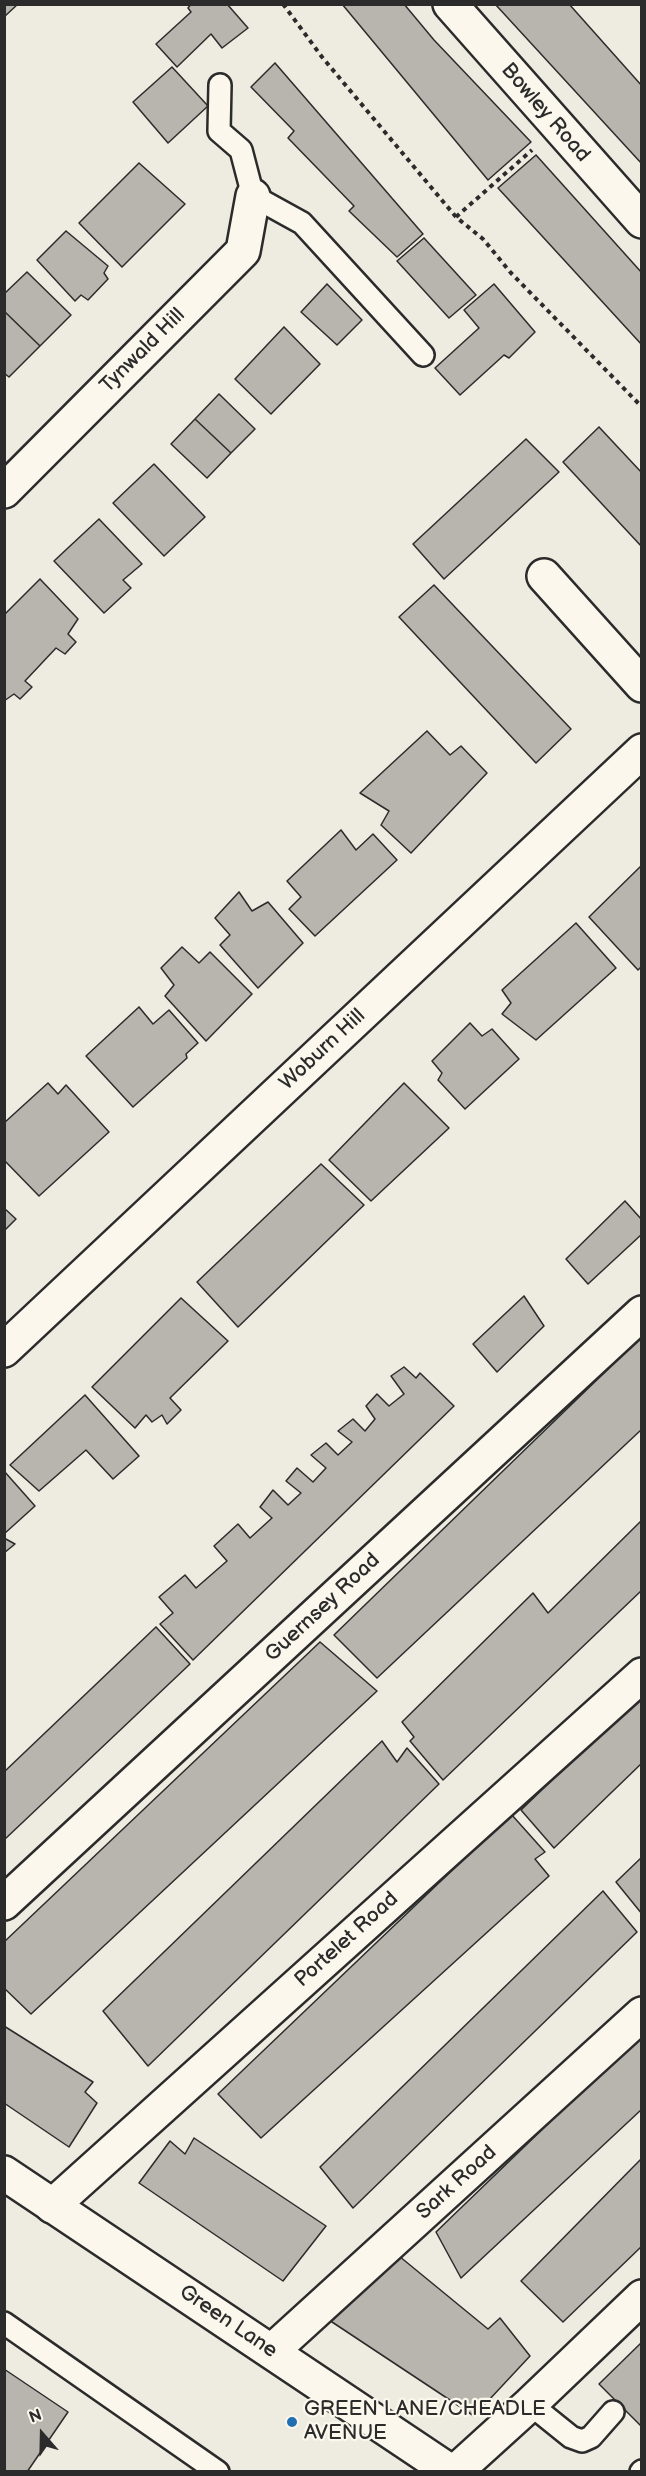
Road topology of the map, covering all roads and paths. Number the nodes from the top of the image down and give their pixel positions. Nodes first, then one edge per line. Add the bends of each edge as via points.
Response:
1 (283, 4) edge
2 (450, 4) edge
3 (220, 85) dead end
4 (557, 128) junction
5 (253, 196) junction
6 (456, 217) junction
7 (642, 221) edge
8 (423, 355) dead end
9 (642, 407) edge
10 (4, 491) edge
11 (544, 576) dead end
12 (642, 686) edge
13 (642, 751) edge
14 (642, 1313) edge
15 (4, 1350) edge
16 (642, 1675) edge
17 (4, 1903) edge
18 (642, 2014) edge
19 (4, 2173) edge
20 (52, 2206) junction
21 (642, 2297) edge
22 (4, 2323) edge
23 (272, 2351) junction
24 (530, 2404) junction
25 (614, 2412) dead end
26 (218, 2472) edge
27 (453, 2472) edge

1 - 6 path via 322,57
2 - 4 street, Bowley Road
3 - 5 lane via 219,131 242,150
4 - 6 path
4 - 7 street, Bowley Road
5 - 8 lane via 302,223
5 - 10 street, Tynwald Hill via 243,251
6 - 9 path via 483,239 511,273
11 - 12 street
13 - 15 street, Woburn Hill
14 - 17 street, Guernsey Road
16 - 20 street, Portelet Road
18 - 23 street, Sark Road
19 - 20 street, Green Lane
20 - 23 street, Green Lane
21 - 24 street
22 - 26 lane
23 - 27 street, Green Lane
24 - 25 lane via 571,2437 582,2441 591,2437
24 - 27 street

